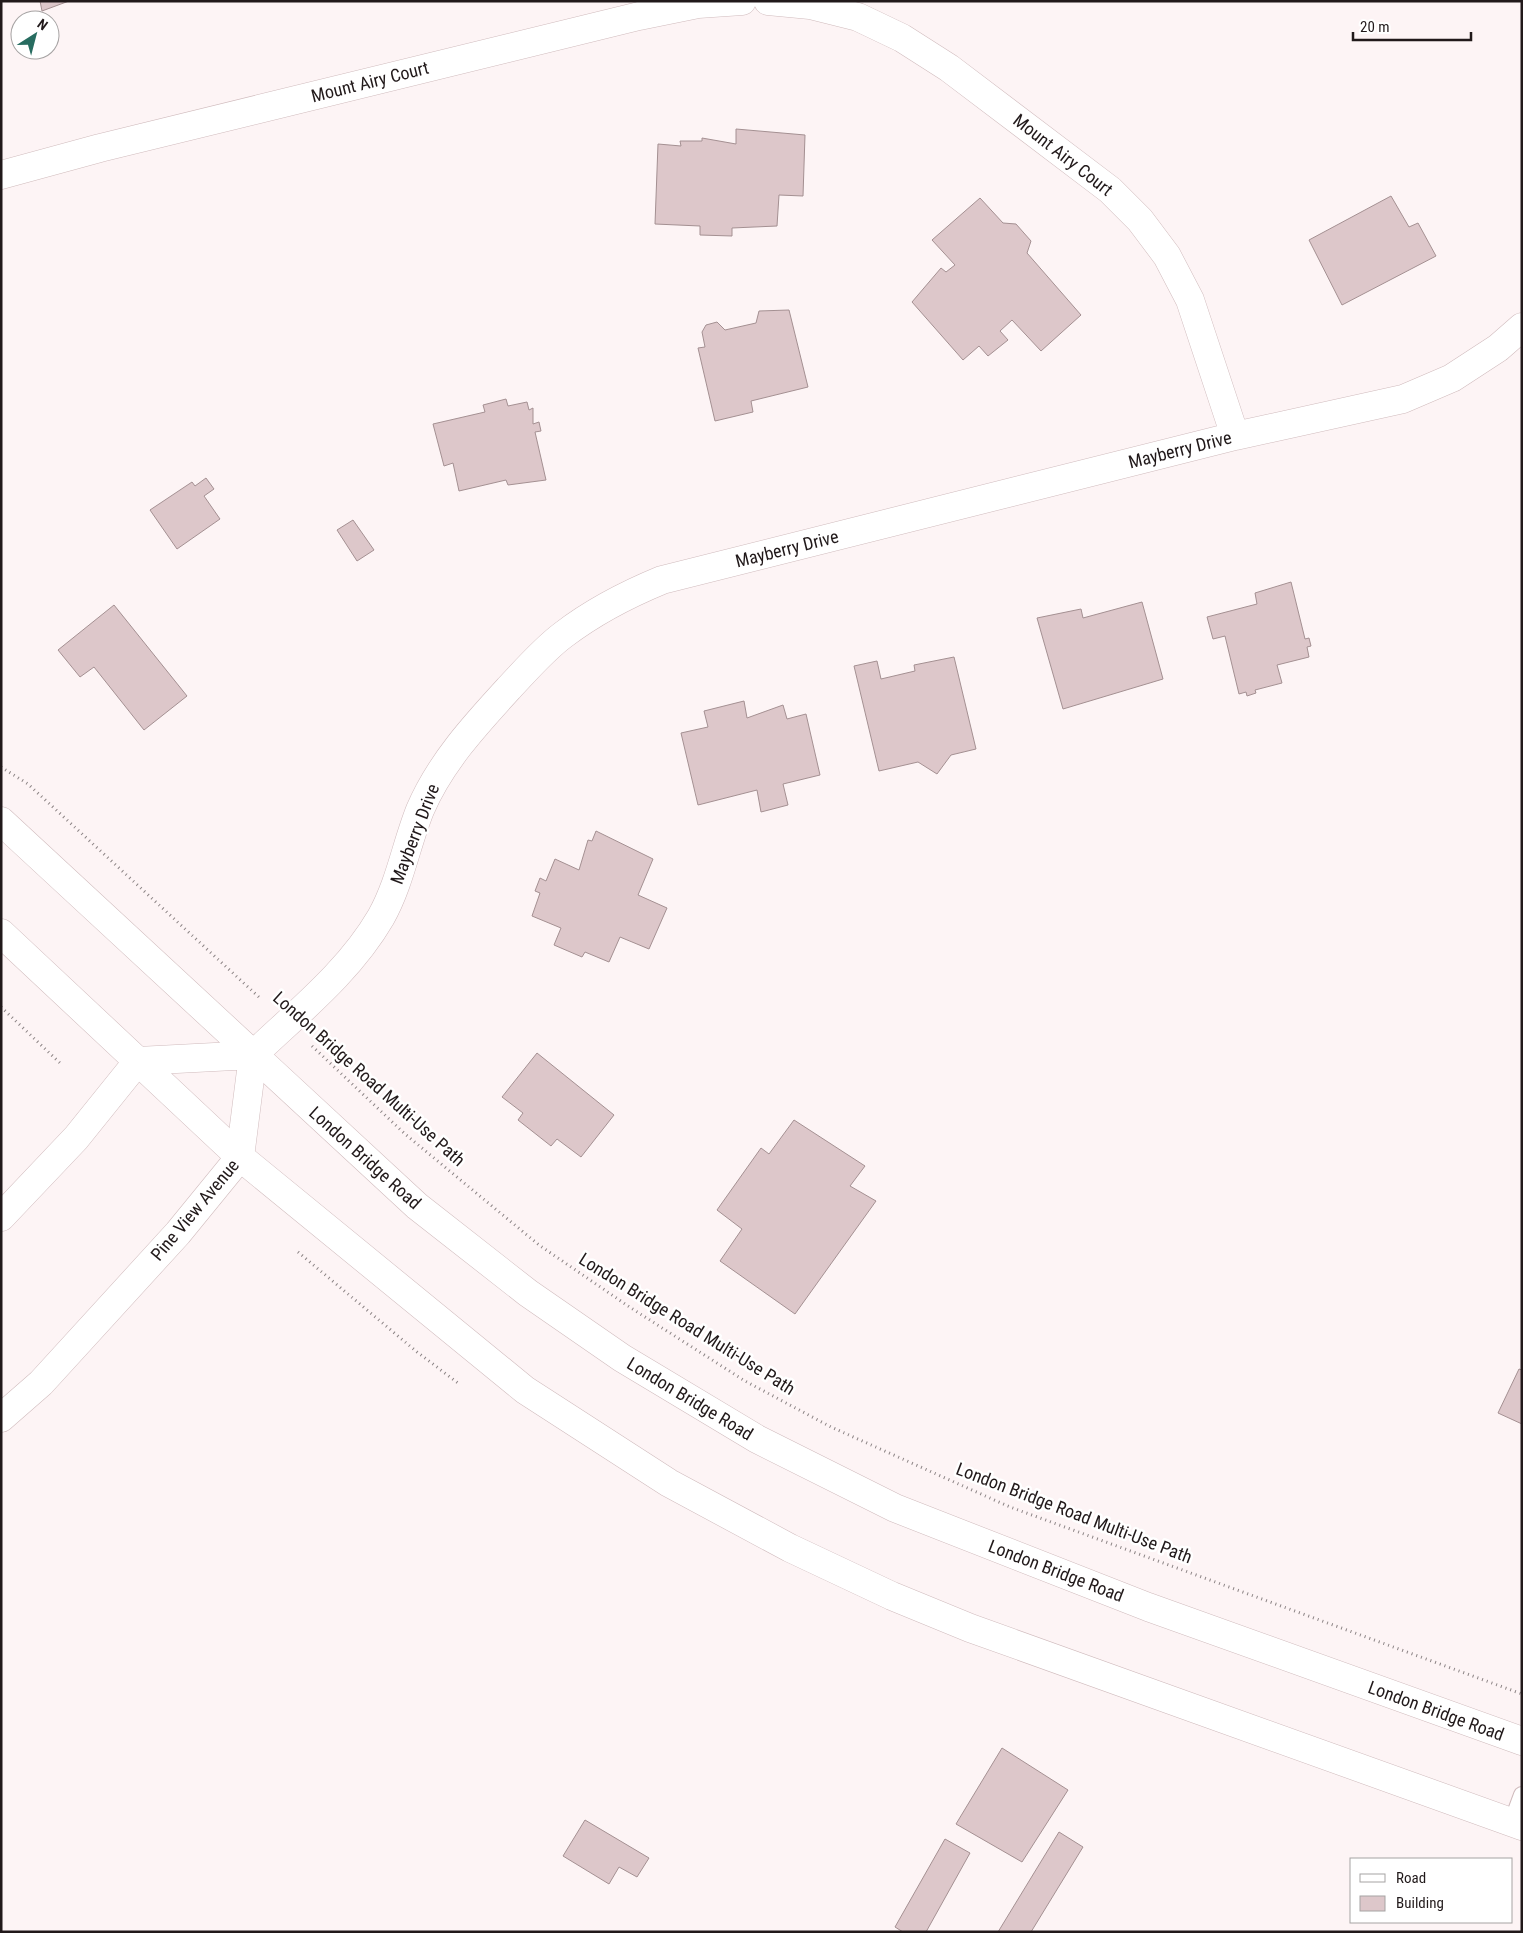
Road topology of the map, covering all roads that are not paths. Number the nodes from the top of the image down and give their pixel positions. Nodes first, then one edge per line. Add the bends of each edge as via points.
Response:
1 (742, 1) edge
2 (768, 1) edge
3 (1, 175) edge
4 (1522, 327) edge
5 (1235, 436) junction
6 (1, 821) edge
7 (1, 932) edge
8 (252, 1055) junction
9 (138, 1061) junction
10 (240, 1157) junction
11 (1, 1217) edge
12 (1, 1418) edge
13 (1522, 1742) edge
14 (1522, 1795) edge
15 (1517, 1824) edge

1 - 3 street, Mount Airy Court via 698,4 630,18
2 - 5 street, Mount Airy Court via 810,5 858,17 902,38 949,68 1110,190 1140,220 1167,256 1190,300
4 - 5 street, Mayberry Drive via 1498,348 1452,378 1404,399
5 - 8 street, Mayberry Drive via 662,580 632,592 596,614 562,636 528,668 459,744 437,776 420,810 396,886 381,917 329,985
6 - 8 street, London Bridge Road
7 - 9 street
8 - 9 street
8 - 10 street, Pine View Avenue
8 - 13 street, London Bridge Road via 417,1206 528,1293 622,1358 757,1439 895,1508 1156,1610
9 - 10 street
9 - 11 street via 76,1138
10 - 12 street, Pine View Avenue via 178,1233 41,1383
10 - 15 street via 525,1390 669,1483 790,1548 970,1628
14 - 15 lane

